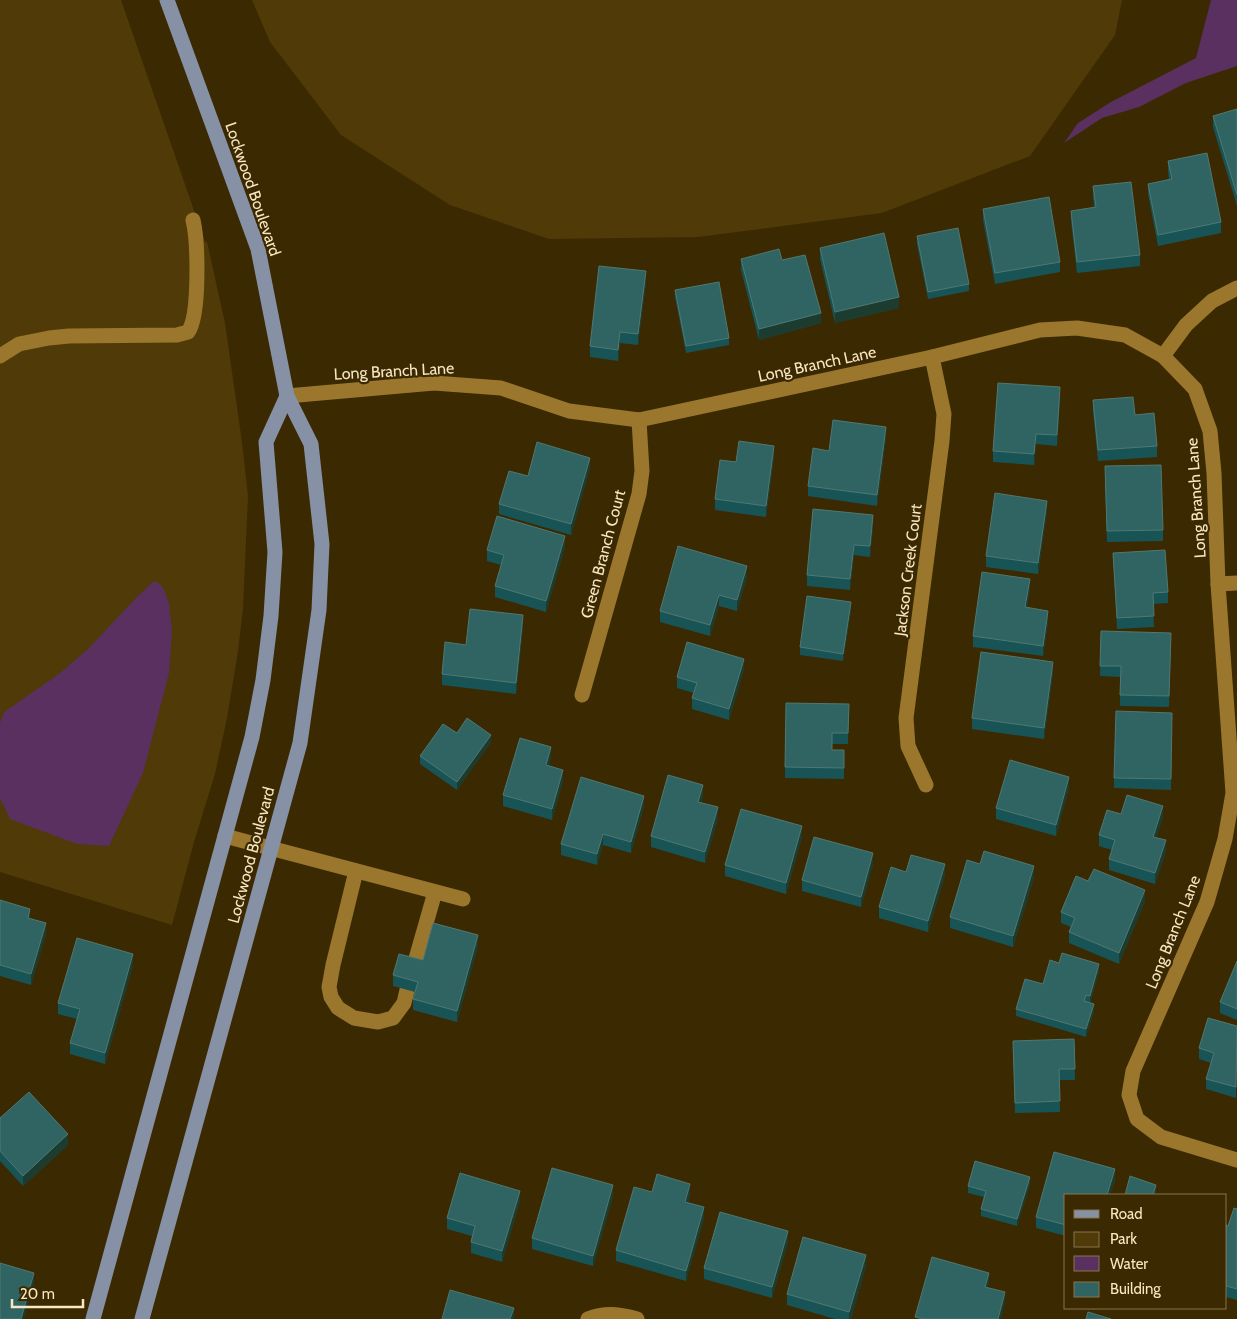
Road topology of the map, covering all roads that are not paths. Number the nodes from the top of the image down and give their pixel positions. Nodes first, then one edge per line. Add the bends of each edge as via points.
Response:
1 (167, 0) edge
2 (193, 220) dead end
3 (1237, 288) edge
4 (0, 356) edge
5 (1163, 356) junction
6 (932, 357) junction
7 (287, 396) junction
8 (639, 420) junction
9 (1237, 583) edge
10 (1218, 584) junction
11 (582, 695) dead end
12 (926, 784) dead end
13 (225, 836) junction
14 (271, 849) junction
15 (356, 871) junction
16 (435, 892) junction
17 (462, 899) dead end
18 (413, 969) edge
19 (407, 990) edge
20 (1237, 1160) edge
21 (93, 1319) edge
22 (142, 1319) edge
23 (588, 1319) edge
24 (637, 1319) edge

1 - 7 main road, Lockwood Boulevard via 258,249
2 - 4 street via 197,256 194,311 188,332 49,338 19,344
3 - 5 street via 1212,301 1186,325
5 - 6 street, Long Branch Lane via 1125,335 1077,328 1040,330
5 - 10 street, Long Branch Lane via 1195,389 1210,431
6 - 8 street, Long Branch Lane
6 - 12 street, Jackson Creek Court via 944,414 906,718 908,746
7 - 8 street, Long Branch Lane via 434,383 501,388 569,411
7 - 13 main road, Lockwood Boulevard via 266,442 275,552 263,680 252,737
7 - 14 main road, Lockwood Boulevard via 311,444 322,544 318,610 300,743
8 - 11 street, Green Branch Court via 642,471 639,494
9 - 10 street
10 - 20 street, Long Branch Lane via 1233,792 1225,839 1206,902 1133,1071 1129,1095 1137,1119 1161,1137
13 - 14 street
13 - 21 main road, Lockwood Boulevard
14 - 15 street
14 - 22 main road, Lockwood Boulevard
15 - 16 street
15 - 19 street via 333,965 329,987 331,997 338,1008 354,1018 378,1022 393,1018 404,1003
16 - 17 street
16 - 18 street
23 - 24 street via 619,1314

